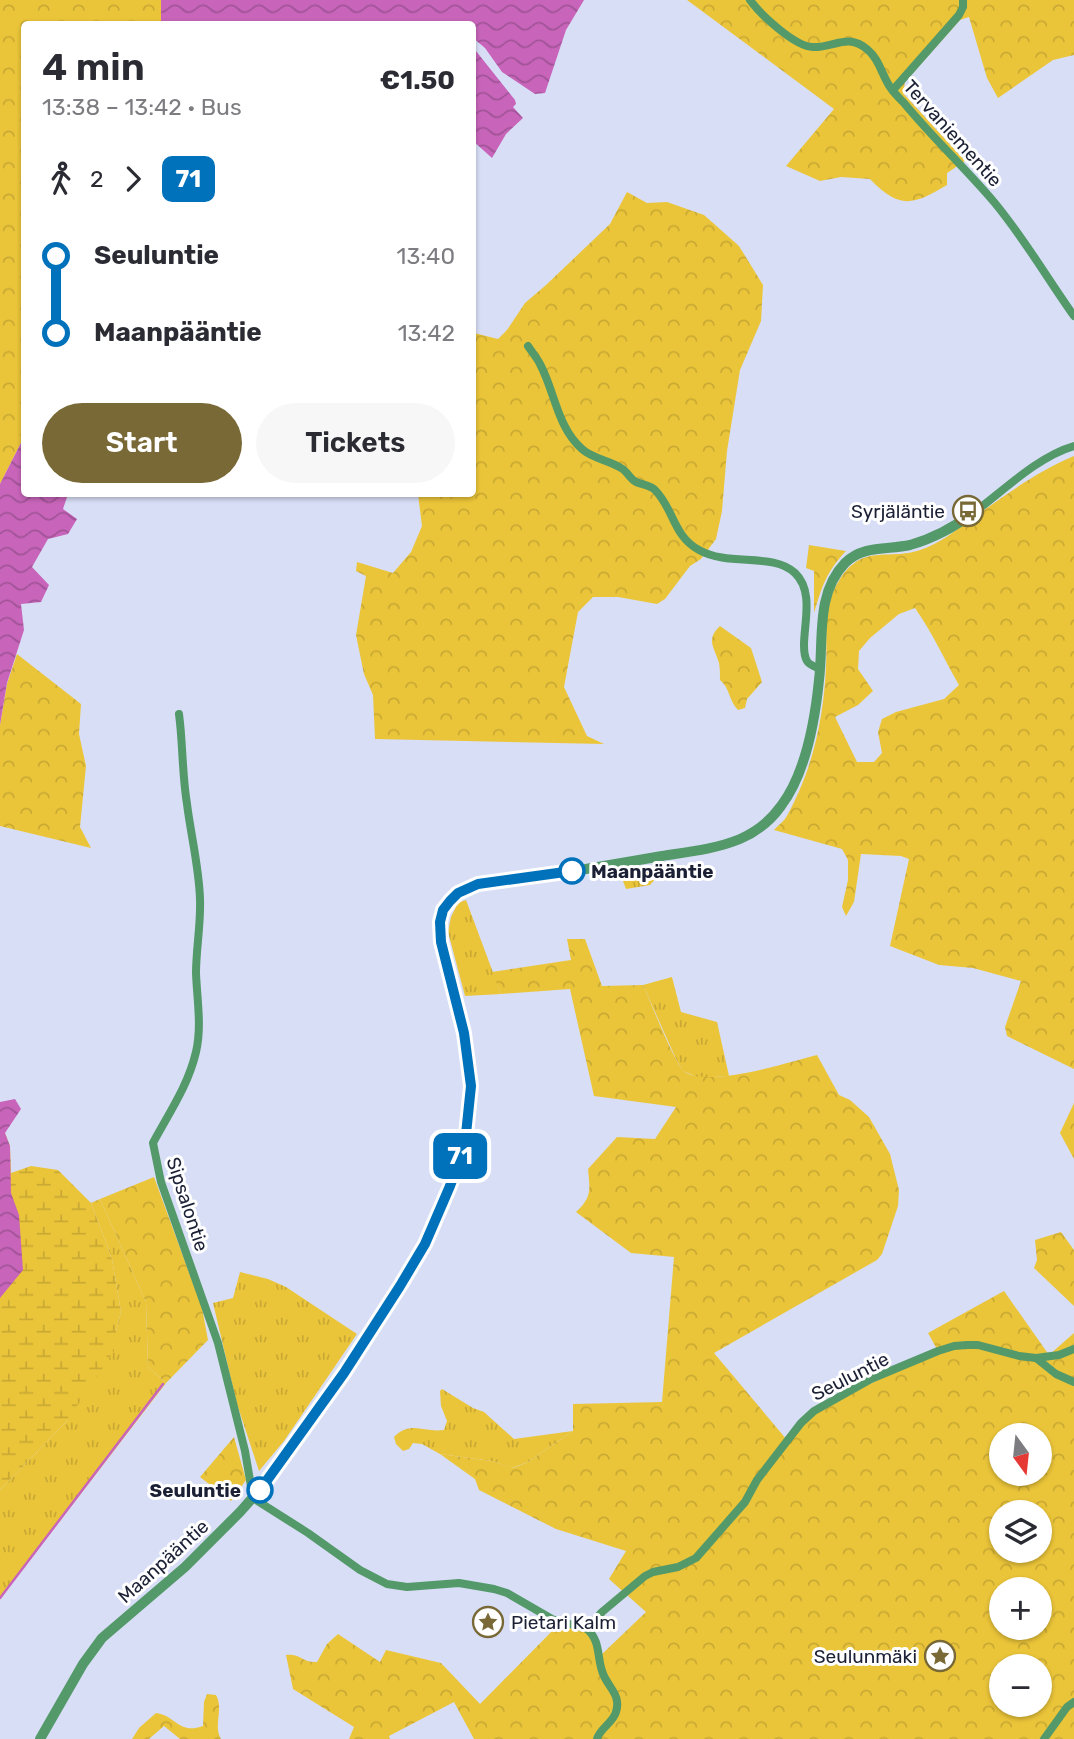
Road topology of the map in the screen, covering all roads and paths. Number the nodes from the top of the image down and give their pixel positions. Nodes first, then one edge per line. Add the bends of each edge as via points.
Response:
1 (750, 0) edge
2 (963, 0) edge
3 (892, 90) junction
4 (1074, 316) edge
5 (528, 346) dead end
6 (1074, 437) edge
7 (1072, 446) edge
8 (976, 510) joint
9 (820, 669) junction
10 (178, 714) dead end
11 (1074, 1349) edge
12 (1036, 1358) junction
13 (1074, 1382) edge
14 (253, 1498) junction
15 (587, 1629) junction
16 (1074, 1702) edge
17 (40, 1739) edge
18 (597, 1739) edge
19 (1044, 1739) edge

1 - 3 street, Tervaniementie via 802,45 814,48 857,42 870,51
2 - 3 street via 959,15
3 - 4 street, Tervaniementie via 994,202
5 - 9 street via 576,443 621,467 635,482 654,489 689,544 715,557 775,562 797,575 805,591 804,654
6 - 7 street
7 - 8 street, Maanpääntie via 1041,462
8 - 9 street, Maanpääntie via 932,537 865,551 845,564 831,585 823,610
9 - 14 street, Maanpääntie via 815,713 796,780 782,806 750,834 678,854 478,884 458,893 446,906 440,922 441,942 464,1033 471,1086 459,1162 425,1244 400,1286
10 - 14 street, Sipsalontie via 198,870 199,1015 187,1081 153,1143 160,1182 218,1343
11 - 12 street
12 - 13 street, Seuluntie
12 - 15 street, Seuluntie via 978,1345 954,1346 872,1379 814,1411 696,1558 645,1576
14 - 15 street via 387,1584 484,1587 507,1593 552,1619
14 - 17 street, Maanpääntie via 186,1567 102,1639
15 - 18 street via 616,1698 617,1710
16 - 19 street

